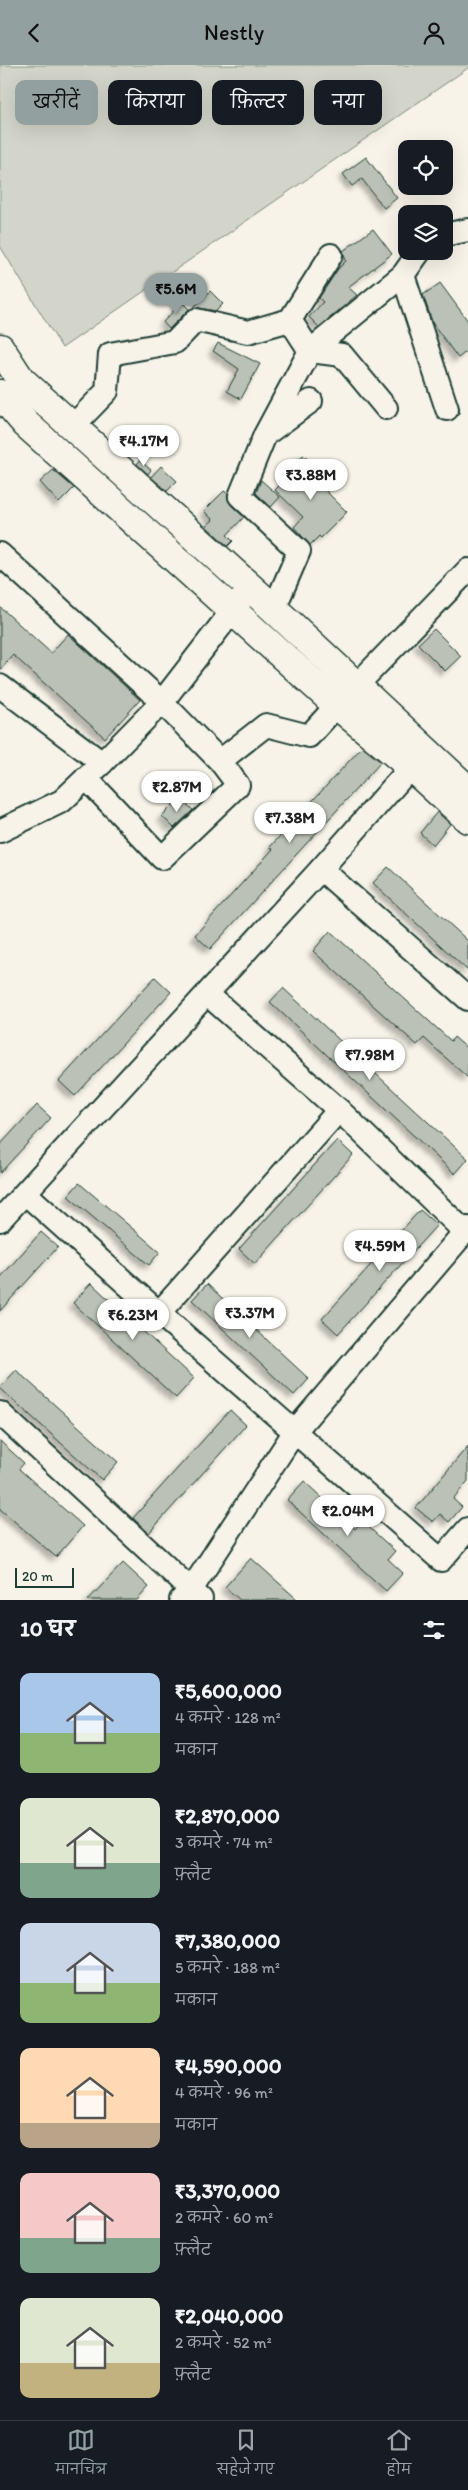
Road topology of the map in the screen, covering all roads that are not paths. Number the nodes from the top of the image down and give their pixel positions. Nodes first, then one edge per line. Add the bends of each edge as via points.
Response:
1 (468, 230) edge
2 (453, 233) edge
3 (331, 255) dead end
4 (414, 260) edge
5 (403, 275) junction
6 (290, 320) junction
7 (0, 348) edge
8 (310, 351) junction
9 (0, 394) edge
10 (311, 401) dead end
11 (386, 407) dead end
12 (447, 409) dead end
13 (72, 426) junction
14 (265, 435) junction
15 (0, 554) edge
16 (468, 570) edge
17 (250, 588) junction
18 (274, 609) junction
19 (233, 610) junction
20 (0, 686) edge
21 (346, 696) junction
22 (162, 702) junction
23 (220, 761) junction
24 (102, 763) junction
25 (411, 767) junction
26 (86, 778) junction
27 (468, 790) edge
28 (468, 819) edge
29 (0, 831) edge
30 (321, 869) junction
31 (207, 994) junction
32 (468, 999) edge
33 (338, 1110) junction
34 (25, 1193) junction
35 (0, 1220) edge
36 (467, 1230) edge
37 (159, 1313) junction
38 (0, 1413) edge
39 (296, 1431) junction
40 (468, 1529) edge
41 (191, 1597) edge

1 - 2 street
3 - 6 street
4 - 5 street
5 - 8 street
5 - 12 street
6 - 8 street
6 - 13 street via 248,332 196,320 175,342 110,354 107,391
7 - 13 street via 21,380
8 - 11 street via 342,355
8 - 14 street
9 - 19 street via 26,424
10 - 14 street
13 - 17 street
14 - 18 street via 240,496 299,551
15 - 22 street
16 - 21 street
17 - 18 street
17 - 19 street
18 - 21 street
19 - 21 street
19 - 22 street
20 - 24 street
21 - 23 street via 309,737 266,725
21 - 25 street
21 - 27 street
22 - 23 street
22 - 24 street
23 - 26 street via 238,785 162,858
24 - 26 street
25 - 28 street
25 - 30 street
26 - 29 street via 62,801
30 - 31 street
30 - 32 street
31 - 33 street
31 - 34 street
33 - 36 street
33 - 37 street
34 - 35 street
34 - 37 street
36 - 39 street
37 - 39 street
38 - 41 street
39 - 40 street via 441,1559
39 - 41 street

